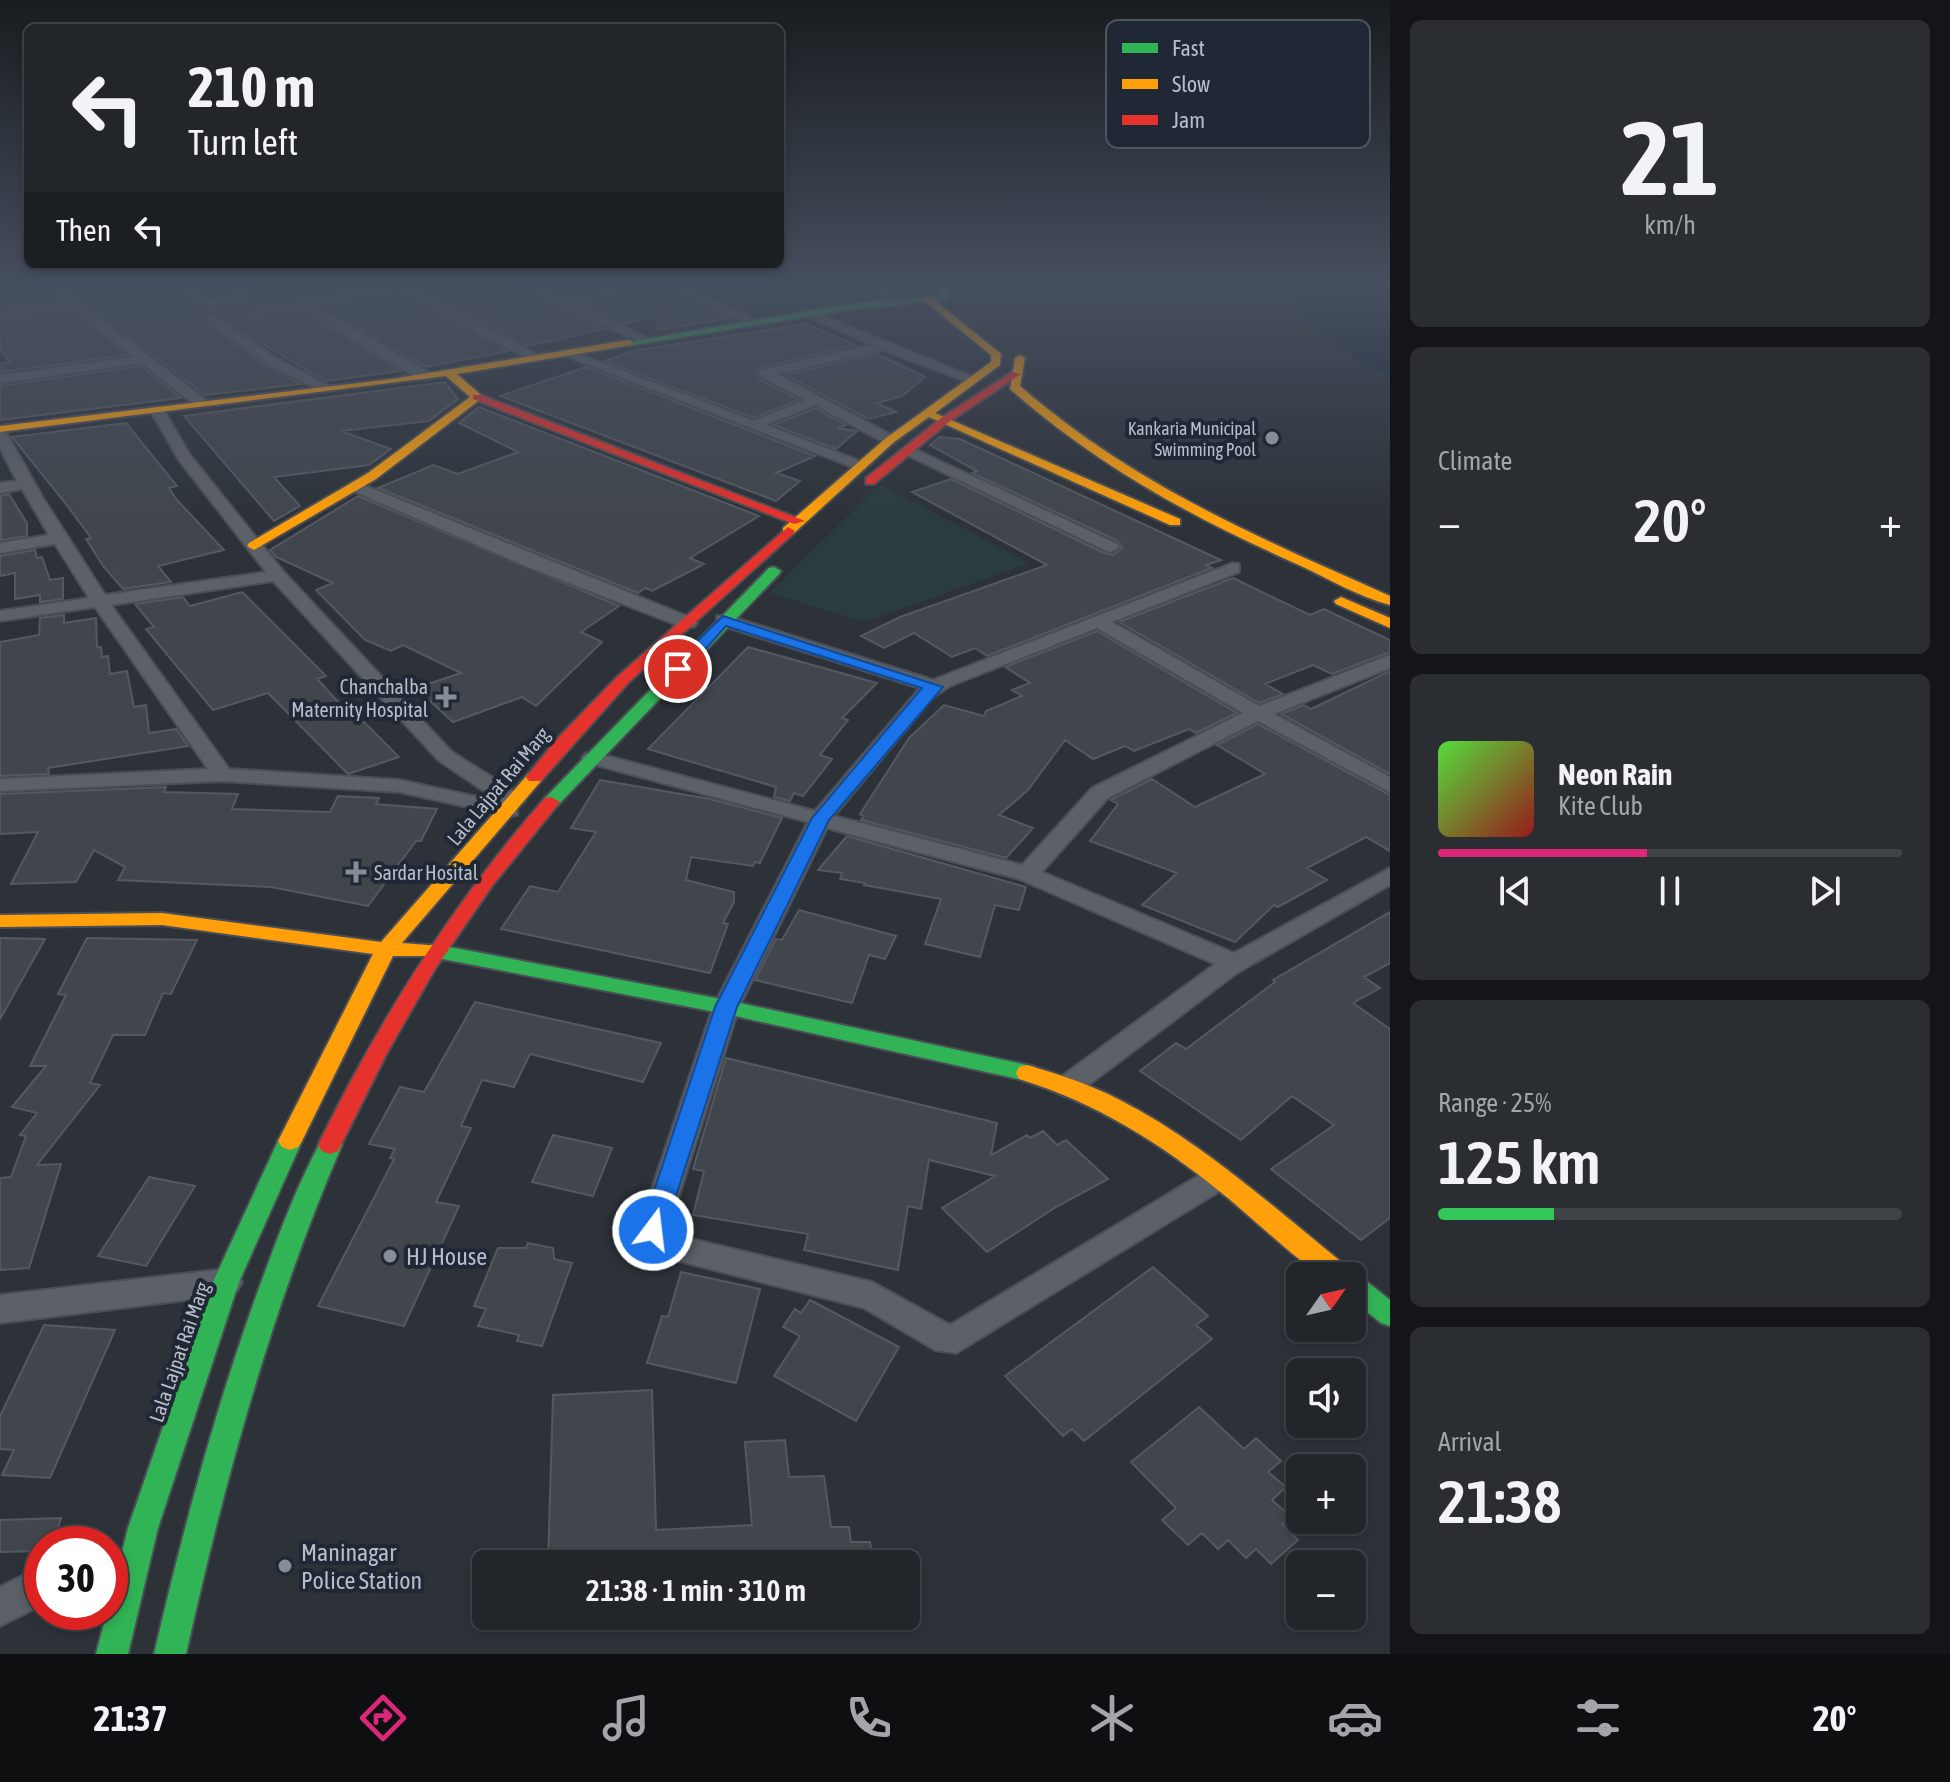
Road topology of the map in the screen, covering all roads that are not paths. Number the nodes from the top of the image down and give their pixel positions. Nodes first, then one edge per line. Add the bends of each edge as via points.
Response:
1 (115, 363) edge
2 (150, 363) edge
3 (277, 363) edge
4 (403, 363) edge
5 (504, 363) edge
6 (590, 363) edge
7 (808, 363) edge
8 (923, 363) edge
9 (996, 363) edge
10 (1020, 363) edge
11 (448, 372) junction
12 (1016, 374) junction
13 (425, 376) junction
14 (0, 379) edge
15 (975, 380) junction
16 (328, 389) junction
17 (477, 397) junction
18 (817, 400) junction
19 (201, 403) junction
20 (932, 407) junction
21 (157, 410) junction
22 (953, 416) junction
23 (753, 426) junction
24 (0, 431) edge
25 (890, 440) junction
26 (910, 451) junction
27 (860, 466) junction
28 (25, 484) junction
29 (356, 487) junction
30 (0, 488) edge
31 (1160, 493) junction
32 (1181, 503) junction
33 (1154, 512) junction
34 (799, 521) junction
35 (60, 538) junction
36 (254, 546) junction
37 (1111, 547) dead end
38 (0, 548) edge
39 (1233, 568) dead end
40 (277, 575) junction
41 (100, 601) junction
42 (1390, 601) edge
43 (0, 616) edge
44 (723, 620) junction
45 (1098, 621) junction
46 (688, 623) junction
47 (1390, 624) edge
48 (1390, 661) edge
49 (935, 687) junction
50 (1258, 713) junction
51 (592, 758) junction
52 (222, 775) junction
53 (0, 785) edge
54 (1390, 786) edge
55 (511, 805) junction
56 (821, 818) junction
57 (1027, 874) junction
58 (1390, 875) edge
59 (0, 921) edge
60 (386, 949) junction
61 (436, 951) junction
62 (1236, 963) junction
63 (726, 1007) junction
64 (1068, 1086) junction
65 (1218, 1178) junction
66 (1323, 1262) edge
67 (226, 1282) junction
68 (0, 1309) edge
69 (128, 1547) edge
70 (24, 1594) edge
71 (0, 1607) edge
72 (115, 1630) edge
73 (112, 1654) edge
74 (170, 1654) edge

1 - 14 street
2 - 19 street
3 - 16 street
4 - 13 street
5 - 11 main road
6 - 23 street
7 - 18 street via 765,373
8 - 15 street
9 - 15 main road, Lala Lajpat Rai Marg
10 - 12 main road
11 - 13 main road
11 - 17 main road
12 - 22 main road
12 - 31 main road via 1014,387 1040,415 1091,454
13 - 16 main road
15 - 20 main road, Lala Lajpat Rai Marg
16 - 19 main road
17 - 29 main road
17 - 34 main road
18 - 23 street
18 - 25 street
19 - 21 main road
20 - 22 main road
20 - 25 main road, Lala Lajpat Rai Marg
21 - 24 main road
21 - 36 street via 184,457
22 - 26 main road
22 - 31 main road
22 - 33 main road via 1107,495
23 - 27 street
24 - 28 street
25 - 27 main road, Lala Lajpat Rai Marg
26 - 37 street
26 - 44 main road via 847,501
27 - 34 main road, Lala Lajpat Rai Marg
28 - 30 street
28 - 35 street
29 - 36 main road
29 - 46 street
31 - 32 main road
32 - 33 main road
32 - 42 main road
33 - 47 main road
34 - 46 main road, Lala Lajpat Rai Marg
35 - 38 street
35 - 41 street
36 - 40 street
39 - 45 street
40 - 41 street
40 - 55 street via 445,756
41 - 43 street
41 - 52 street
44 - 49 street
44 - 51 main road
45 - 49 street
45 - 50 street
46 - 55 main road, Lala Lajpat Rai Marg via 625,677
48 - 50 street
49 - 56 street
50 - 54 street
50 - 57 street via 1100,793
51 - 56 street
51 - 61 main road via 531,821
52 - 53 street
52 - 55 street via 400,786
55 - 60 main road, Lala Lajpat Rai Marg
56 - 57 street
56 - 63 street
57 - 62 street
58 - 62 street
59 - 60 main road via 162,919
60 - 61 main road
60 - 67 main road, Lala Lajpat Rai Marg
61 - 63 main road
61 - 74 main road via 407,993 351,1099 271,1285 197,1527
62 - 64 street
63 - 64 main road
63 - 65 street via 655,1216 653,1230 670,1247 872,1296 935,1336 956,1339
64 - 65 main road via 1118,1106
65 - 66 main road
67 - 68 street
67 - 69 main road, Lala Lajpat Rai Marg
70 - 71 street
72 - 73 main road, Lala Lajpat Rai Marg

